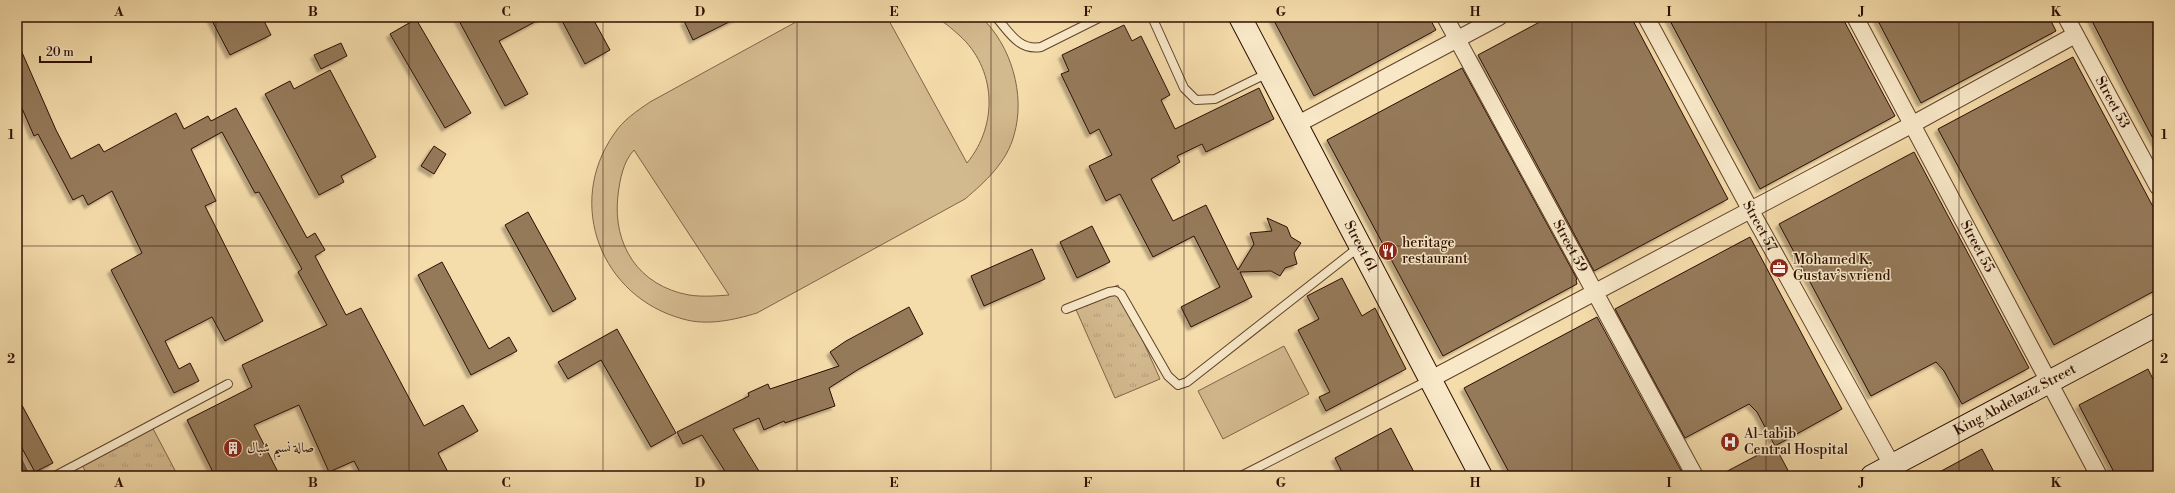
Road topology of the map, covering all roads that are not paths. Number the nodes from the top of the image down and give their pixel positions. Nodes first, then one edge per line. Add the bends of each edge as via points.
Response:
1 (996, 17) edge
2 (1101, 17) edge
3 (1152, 17) edge
4 (1240, 17) edge
5 (1445, 17) edge
6 (1500, 17) edge
7 (1646, 17) edge
8 (1855, 17) edge
9 (2066, 17) edge
10 (2075, 34) junction
11 (1457, 40) junction
12 (1270, 72) junction
13 (1298, 124) junction
14 (1913, 124) junction
15 (2158, 187) edge
16 (1751, 211) junction
17 (1360, 246) junction
18 (1595, 293) junction
19 (1066, 309) dead end
20 (2158, 324) edge
21 (1429, 380) junction
22 (2050, 382) junction
23 (228, 384) dead end
24 (1896, 471) edge
25 (55, 476) edge
26 (1241, 476) edge
27 (1481, 476) edge
28 (1695, 476) edge
29 (1872, 476) edge
30 (2099, 476) edge

1 - 2 lane via 1026,48 1041,47
3 - 12 lane via 1184,88 1196,100 1215,100
4 - 12 street, Street 61
5 - 11 street, Street 59
6 - 11 street
7 - 16 street, Street 57
8 - 14 street, Street 55
9 - 10 street, Street 53
10 - 14 street
10 - 15 street, Street 53
11 - 13 street
11 - 18 street, Street 59
12 - 13 street, Street 61
13 - 17 street, Street 61
14 - 16 street
14 - 22 street, Street 55
16 - 18 street
16 - 24 street, Street 57
17 - 19 lane via 1186,382 1178,385 1168,376 1121,294 1116,291 1109,292
17 - 21 street, Street 61
18 - 21 street
18 - 28 street, Street 59
20 - 22 street, King Abdelaziz Street
21 - 26 lane
21 - 27 street, Street 61
22 - 24 street, King Abdelaziz Street
22 - 30 street, Street 55
23 - 25 lane
24 - 29 street, King Abdelaziz Street

